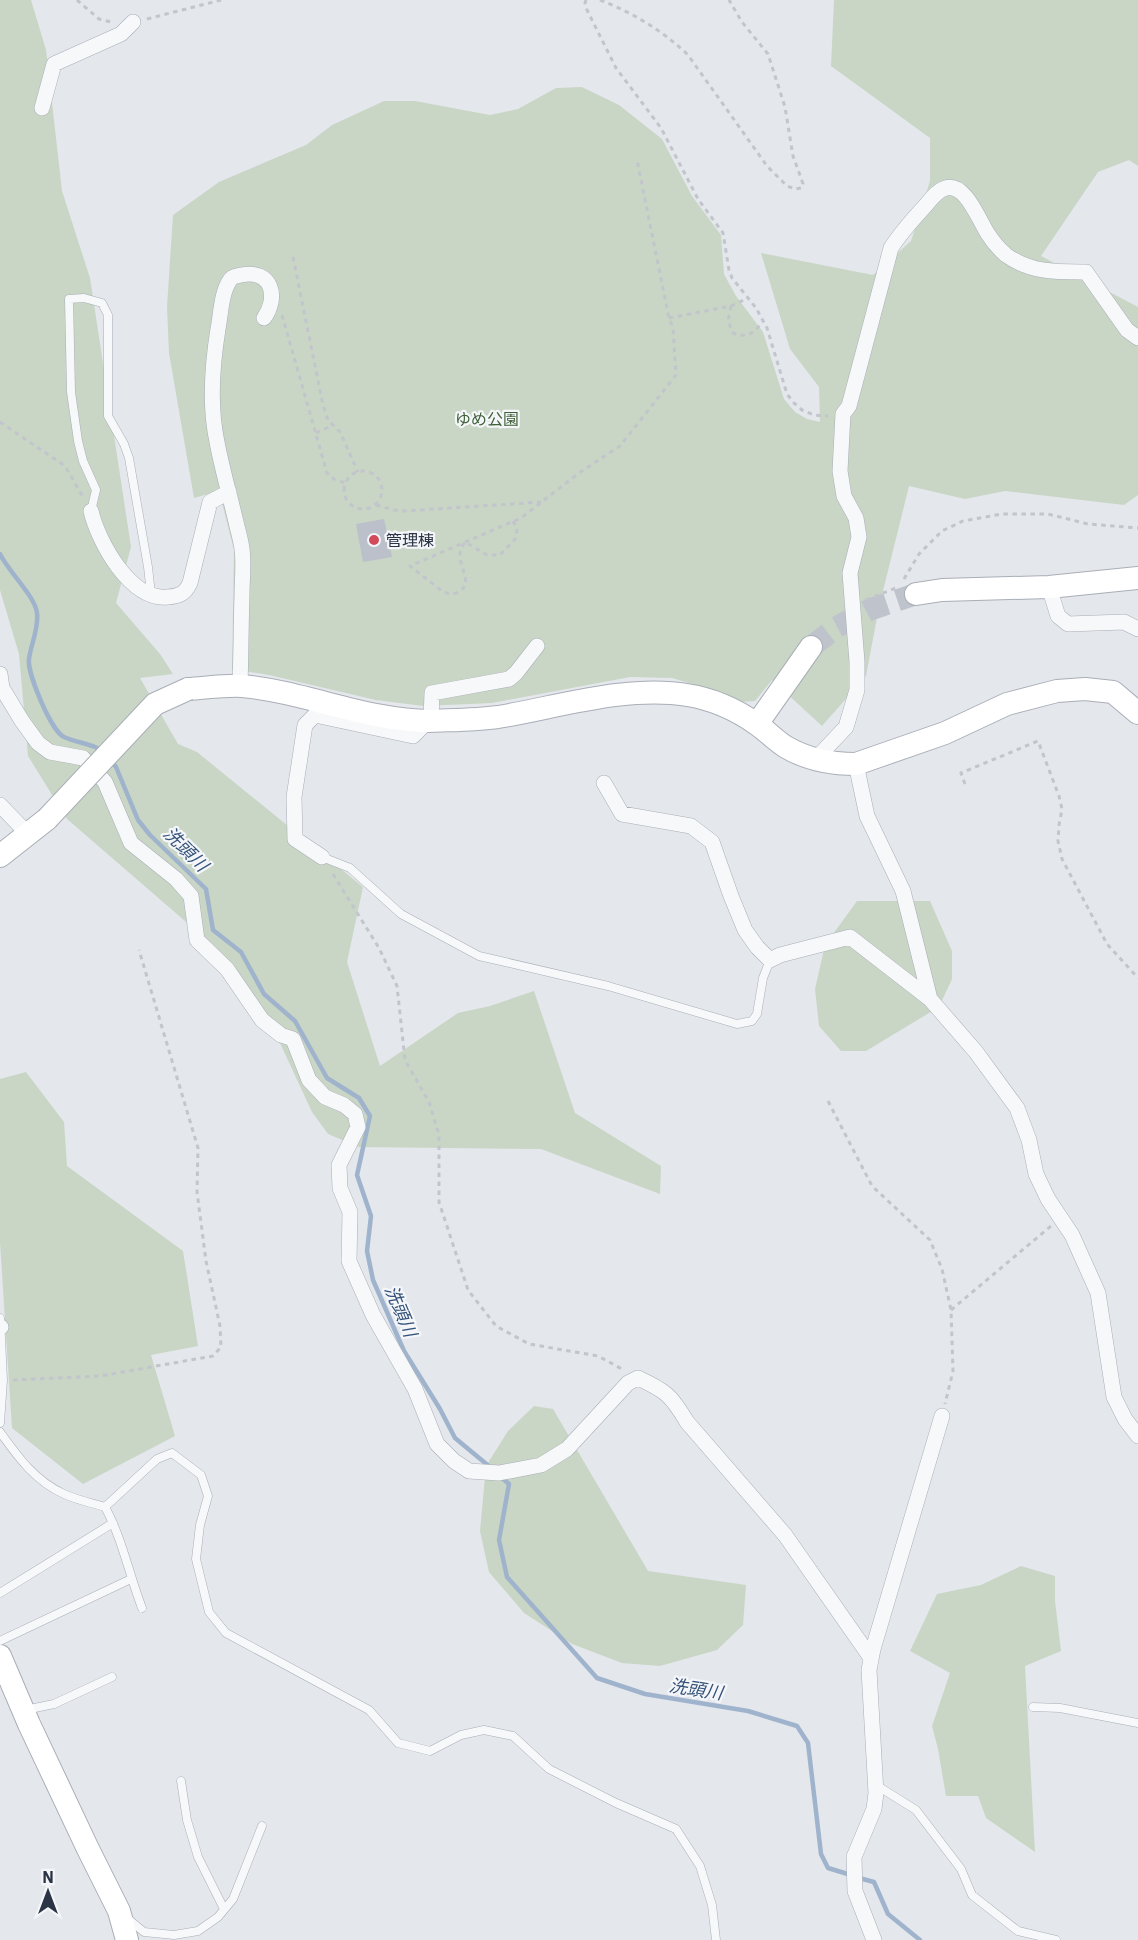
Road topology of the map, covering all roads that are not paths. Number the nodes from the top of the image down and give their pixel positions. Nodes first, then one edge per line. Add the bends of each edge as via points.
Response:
1 (133, 22) road end
2 (42, 108) dead end
3 (264, 318) dead end
4 (1138, 338) edge
5 (229, 492) junction
6 (91, 511) joint
7 (1138, 578) edge
8 (1049, 587) junction
9 (916, 594) tunnel mouth
10 (151, 596) junction
11 (1138, 628) edge
12 (537, 646) dead end
13 (811, 647) tunnel mouth
14 (0, 674) edge
15 (240, 686) junction
16 (1138, 713) edge
17 (430, 721) junction
18 (757, 724) junction
19 (815, 760) junction
20 (856, 764) junction
21 (604, 783) dead end
22 (0, 805) edge
23 (28, 834) junction
24 (0, 856) edge
25 (322, 857) joint
26 (770, 960) junction
27 (930, 999) junction
28 (0, 1324) edge
29 (942, 1416) road end
30 (0, 1424) edge
31 (0, 1432) edge
32 (1138, 1436) edge
33 (105, 1507) junction
34 (113, 1522) junction
35 (130, 1579) junction
36 (0, 1593) edge
37 (142, 1608) dead end
38 (0, 1641) edge
39 (0, 1656) edge
40 (871, 1658) junction
41 (112, 1677) dead end
42 (1032, 1707) dead end
43 (23, 1710) junction
44 (1138, 1723) edge
45 (181, 1781) dead end
46 (875, 1784) junction
47 (262, 1826) dead end
48 (224, 1909) junction
49 (119, 1911) junction
50 (127, 1940) edge
51 (716, 1940) edge
52 (874, 1940) edge
53 (1056, 1940) edge

1 - 2 street via 121,34 54,64
3 - 5 street via 272,299 264,277 256,274 230,279 225,290 212,392 213,420
4 - 19 street via 1127,330 1086,272 1042,271 996,246 959,190 943,189 910,222 891,248 849,406 843,414 840,471 844,496 856,518 859,537 850,573 857,690 846,727
5 - 10 street via 210,502 186,591 163,598
5 - 15 street via 242,549
6 - 10 street via 94,525 122,572
6 - 10 lane via 96,490 83,461 71,392 69,298 102,303 108,315 108,416 129,458
7 - 8 street
8 - 9 street
8 - 11 street via 1058,616 1068,624 1124,622
12 - 17 street via 509,679 432,693
13 - 18 street
14 - 40 street via 2,688 38,743 50,752 83,758 105,782 131,843 176,879 190,896 197,940 227,969 262,1020 293,1040 309,1080 325,1097 355,1114 358,1127 339,1165 340,1188 350,1212 349,1261 373,1315 415,1389 437,1444 469,1471 498,1473 541,1465 567,1449 628,1383 638,1378 661,1389 785,1535
15 - 17 street via 391,717
15 - 23 street, bridge via 188,689 155,704 47,819
16 - 20 street via 1113,692 1057,691 1007,704 945,733
17 - 18 street via 495,717 652,692 687,695 725,705
17 - 25 street via 413,736 315,715 305,724 294,797 296,839
18 - 19 street via 786,747
19 - 20 street
20 - 27 street via 867,816 903,891
21 - 26 street via 622,814 691,826 712,842 745,930
22 - 23 street
23 - 24 street
25 - 26 lane via 350,868 402,914 479,957 609,986 737,1024 752,1021 757,1014
26 - 27 street via 850,937
27 - 32 street via 1017,1108 1036,1174 1072,1235 1098,1293 1114,1397
28 - 30 lane
29 - 40 street
31 - 33 lane via 27,1468 48,1486
33 - 34 lane
33 - 51 lane via 157,1459 172,1453 201,1475 208,1496 196,1559 209,1612 226,1633 369,1710 398,1743 430,1751 462,1735 484,1730 513,1736 549,1769 676,1828 700,1866 712,1905
34 - 35 lane
34 - 36 lane
35 - 37 lane
35 - 38 lane
39 - 43 street
40 - 46 street
41 - 43 lane via 54,1704
42 - 44 lane via 1060,1708
43 - 49 street
45 - 48 lane via 198,1857
46 - 52 street via 874,1809 854,1857 855,1892
46 - 53 lane via 916,1810 961,1869 972,1895 1018,1931
47 - 48 lane via 233,1899
48 - 49 lane via 198,1931 174,1935 144,1932
49 - 50 street

